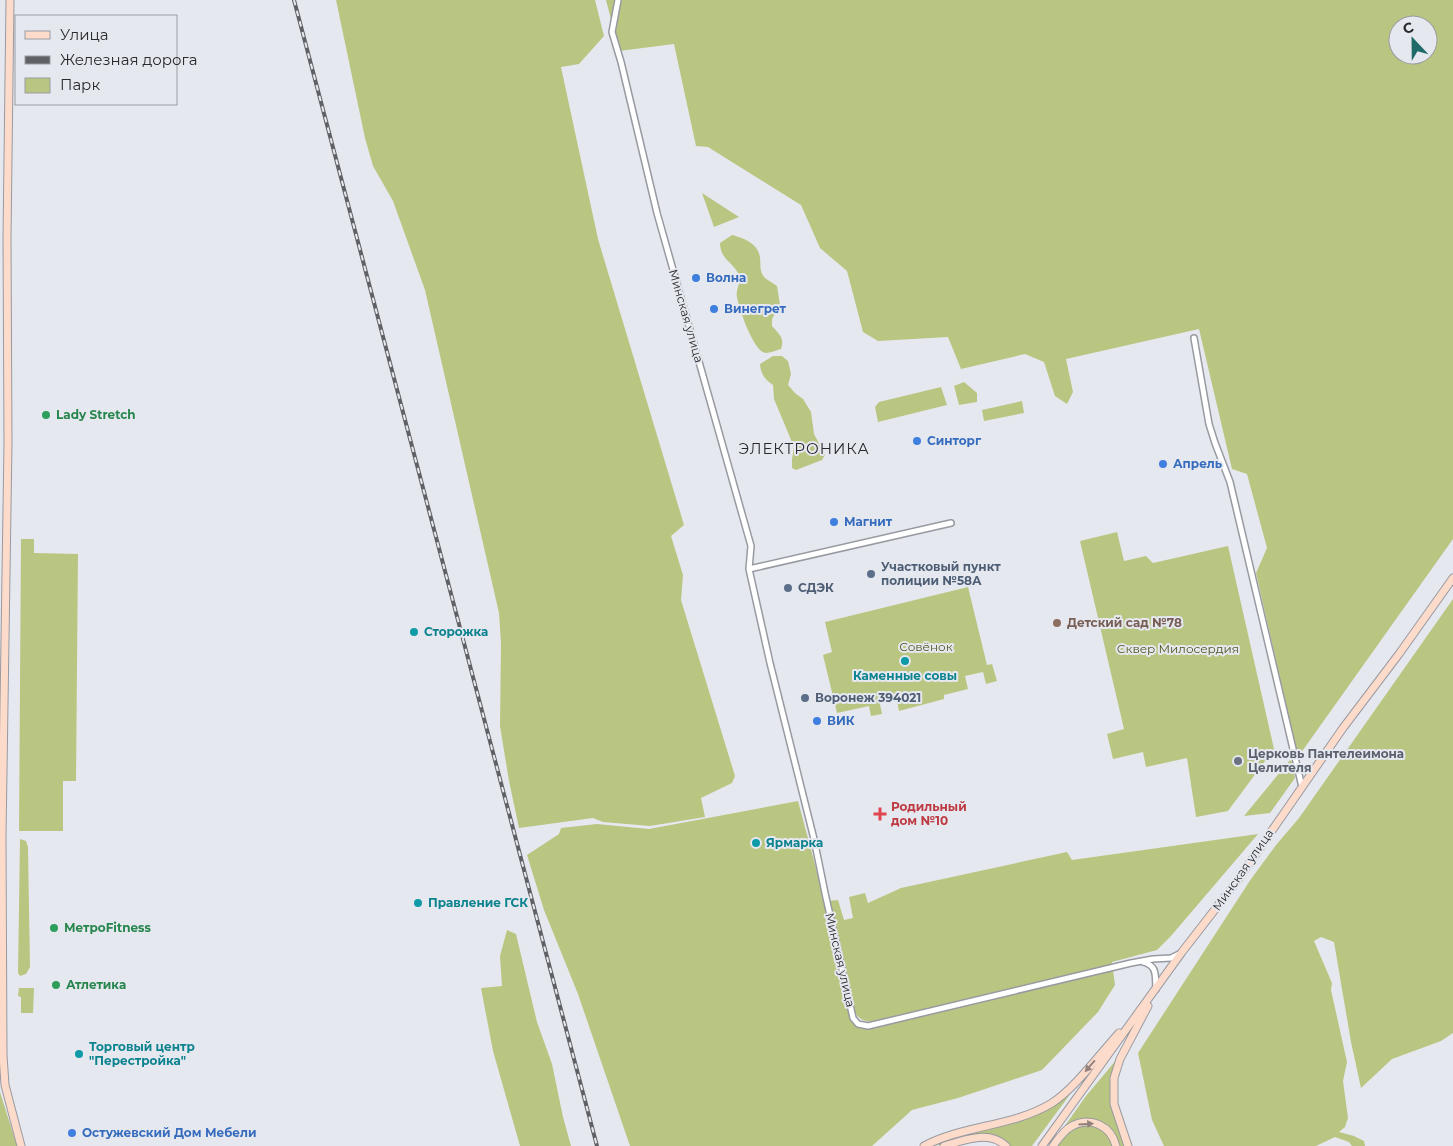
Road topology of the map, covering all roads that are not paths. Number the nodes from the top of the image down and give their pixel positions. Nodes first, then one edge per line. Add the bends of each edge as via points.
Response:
1 (10, 0) edge
2 (618, 0) edge
3 (1194, 338) dead end
4 (3, 422) edge
5 (951, 523) dead end
6 (749, 569) junction
7 (1453, 578) edge
8 (1303, 788) junction
9 (1182, 952) junction
10 (1143, 962) junction
11 (1156, 990) junction
12 (1146, 1003) junction
13 (22, 1146) edge
14 (924, 1146) edge
15 (944, 1146) edge
16 (1006, 1146) edge
17 (1042, 1146) edge
18 (1053, 1146) edge
19 (1116, 1146) edge
20 (1128, 1146) edge

1 - 4 street
2 - 6 street, Минская улица via 612,32 657,213 750,541
3 - 8 street via 1209,424 1230,482
4 - 13 street via 3,1064 5,1085
5 - 6 street
6 - 10 street, Минская улица via 855,1022 868,1026
7 - 8 street, Минская улица
8 - 9 street, Минская улица via 1222,902
9 - 10 street, Минская улица via 1171,958
9 - 11 street, Минская улица
10 - 11 street via 1154,970
11 - 12 street, Минская улица
11 - 20 street via 1120,1059 1114,1078 1114,1104
12 -> 14 street via 1074,1084 1051,1103 1021,1116
12 - 17 street, Минская улица
15 - 16 street via 988,1137
18 -> 19 street via 1072,1126 1090,1122 1106,1128

